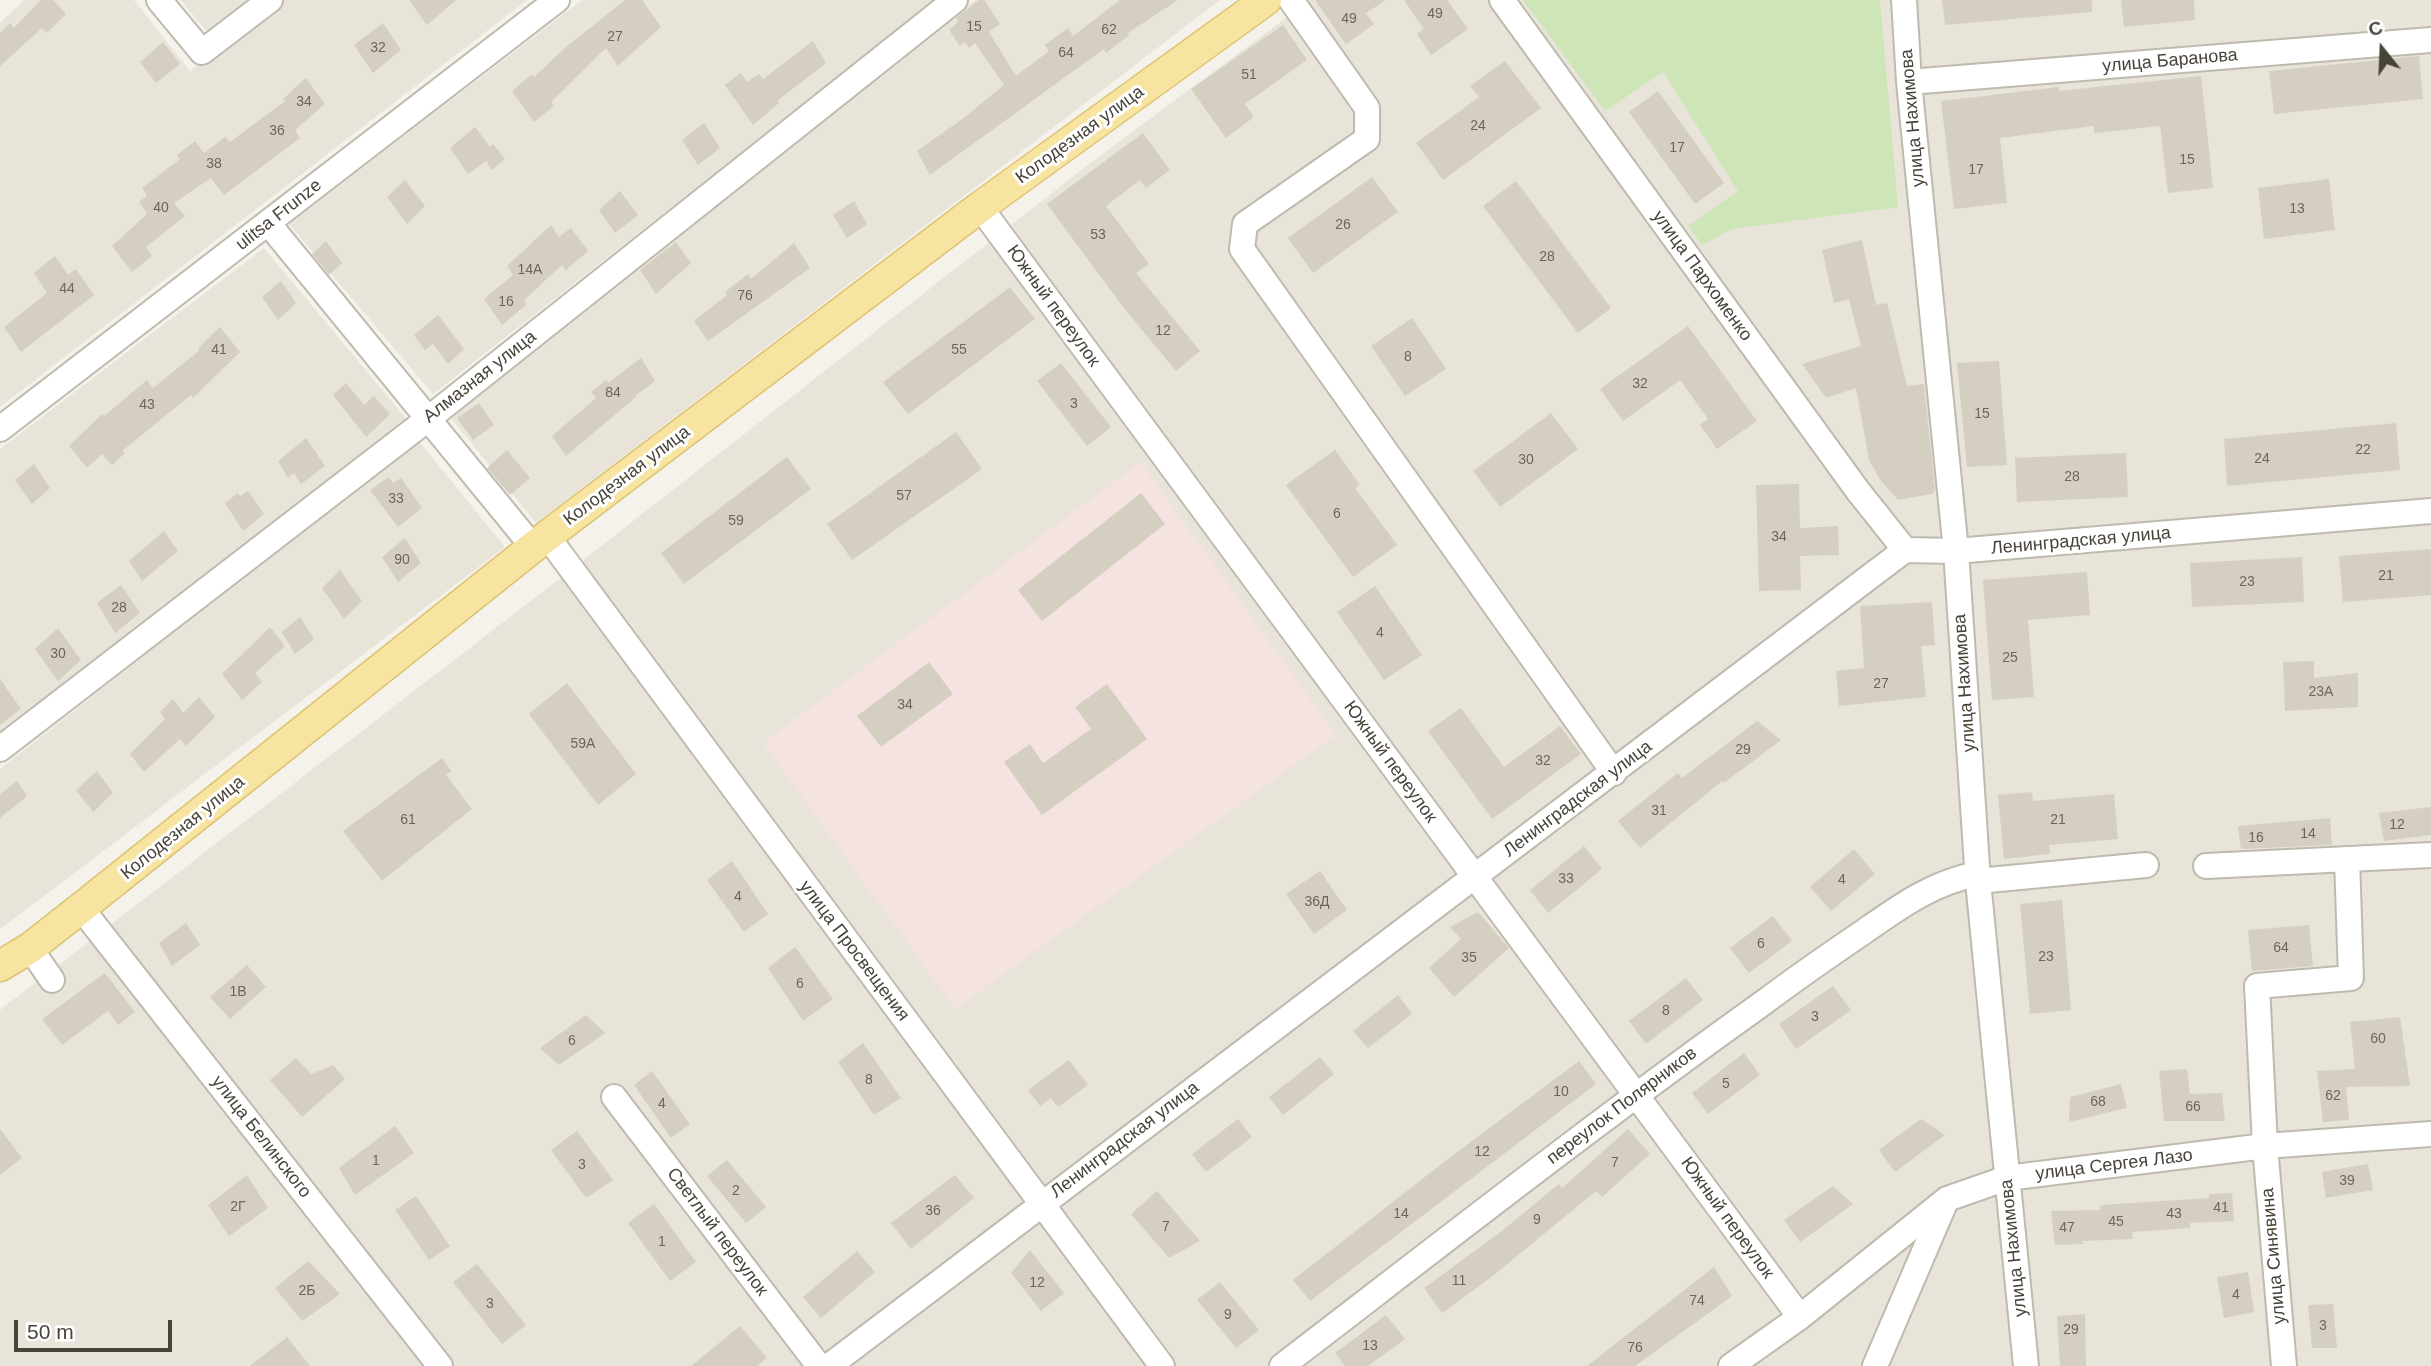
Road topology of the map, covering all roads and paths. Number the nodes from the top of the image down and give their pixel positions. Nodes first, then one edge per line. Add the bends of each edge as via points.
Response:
1 (159, 0) edge
2 (270, 0) edge
3 (557, 0) edge
4 (955, 0) edge
5 (1266, 0) edge
6 (1291, 0) edge
7 (1502, 0) edge
8 (1904, 0) edge
9 (2431, 40) edge
10 (1909, 82) junction
11 (980, 207) junction
12 (268, 223) junction
13 (428, 419) junction
14 (0, 429) edge
15 (2431, 511) edge
16 (540, 542) junction
17 (1905, 550) junction
18 (1956, 551) junction
19 (0, 749) edge
20 (1614, 772) junction
21 (2431, 855) edge
22 (2347, 859) junction
23 (2146, 865) dead end
24 (2206, 866) dead end
25 (1475, 877) junction
26 (1978, 878) junction
27 (82, 908) junction
28 (30, 948) junction
29 (0, 966) edge
30 (52, 980) dead end
31 (1635, 1094) junction
32 (614, 1097) dead end
33 (2431, 1134) edge
34 (2265, 1146) junction
35 (2007, 1178) junction
36 (1947, 1199) junction
37 (1041, 1203) junction
38 (1800, 1317) junction
39 (440, 1366) edge
40 (819, 1366) edge
41 (829, 1366) edge
42 (1162, 1366) edge
43 (1282, 1366) edge
44 (1731, 1366) edge
45 (1875, 1366) edge
46 (2025, 1366) edge
47 (2284, 1366) edge

1 - 2 street via 202,52
3 - 12 street, ulitsa Frunze
4 - 13 street, Алмазная улица
5 - 11 main road, Колодезная улица
6 - 20 street via 1367,108 1367,139 1245,224 1242,250
7 - 17 street, улица Пархоменко
8 - 10 street, улица Нахимова
9 - 10 street, улица Баранова
10 - 18 street, улица Нахимова
11 - 16 main road, Колодезная улица
11 - 25 street, Южный переулок
12 - 13 street, улица Просвещения
12 - 14 street, ulitsa Frunze
13 - 16 street, улица Просвещения
13 - 19 street, Алмазная улица
15 - 18 street, Ленинградская улица
16 - 27 main road, Колодезная улица
16 - 37 street, улица Просвещения
17 - 18 street, Ленинградская улица
17 - 20 street, Ленинградская улица
18 - 26 street, улица Нахимова
20 - 25 street, Ленинградская улица
21 - 22 street
22 - 24 street
22 - 34 street, улица Синявина via 2351,978 2257,986
23 - 26 street, переулок Полярников
25 - 31 street, Южный переулок
25 - 37 street, Ленинградская улица
26 - 31 street, переулок Полярников via 1957,878 1937,885 1902,905
26 - 35 street, улица Нахимова
27 - 28 main road, Колодезная улица
27 - 39 street, улица Белинского
28 - 29 main road, Колодезная улица
28 - 30 street
31 - 38 street, Южный переулок
31 - 43 street, переулок Полярников
32 - 40 street, Светлый переулок
33 - 34 street, улица Сергея Лазо
34 - 35 street, улица Сергея Лазо
34 - 47 street, улица Синявина
35 - 36 street, улица Сергея Лазо
35 - 46 street, улица Нахимова
36 - 38 street, улица Сергея Лазо
36 - 45 street
37 - 41 street, Ленинградская улица
37 - 42 street, улица Просвещения
38 - 44 street, улица Сергея Лазо

